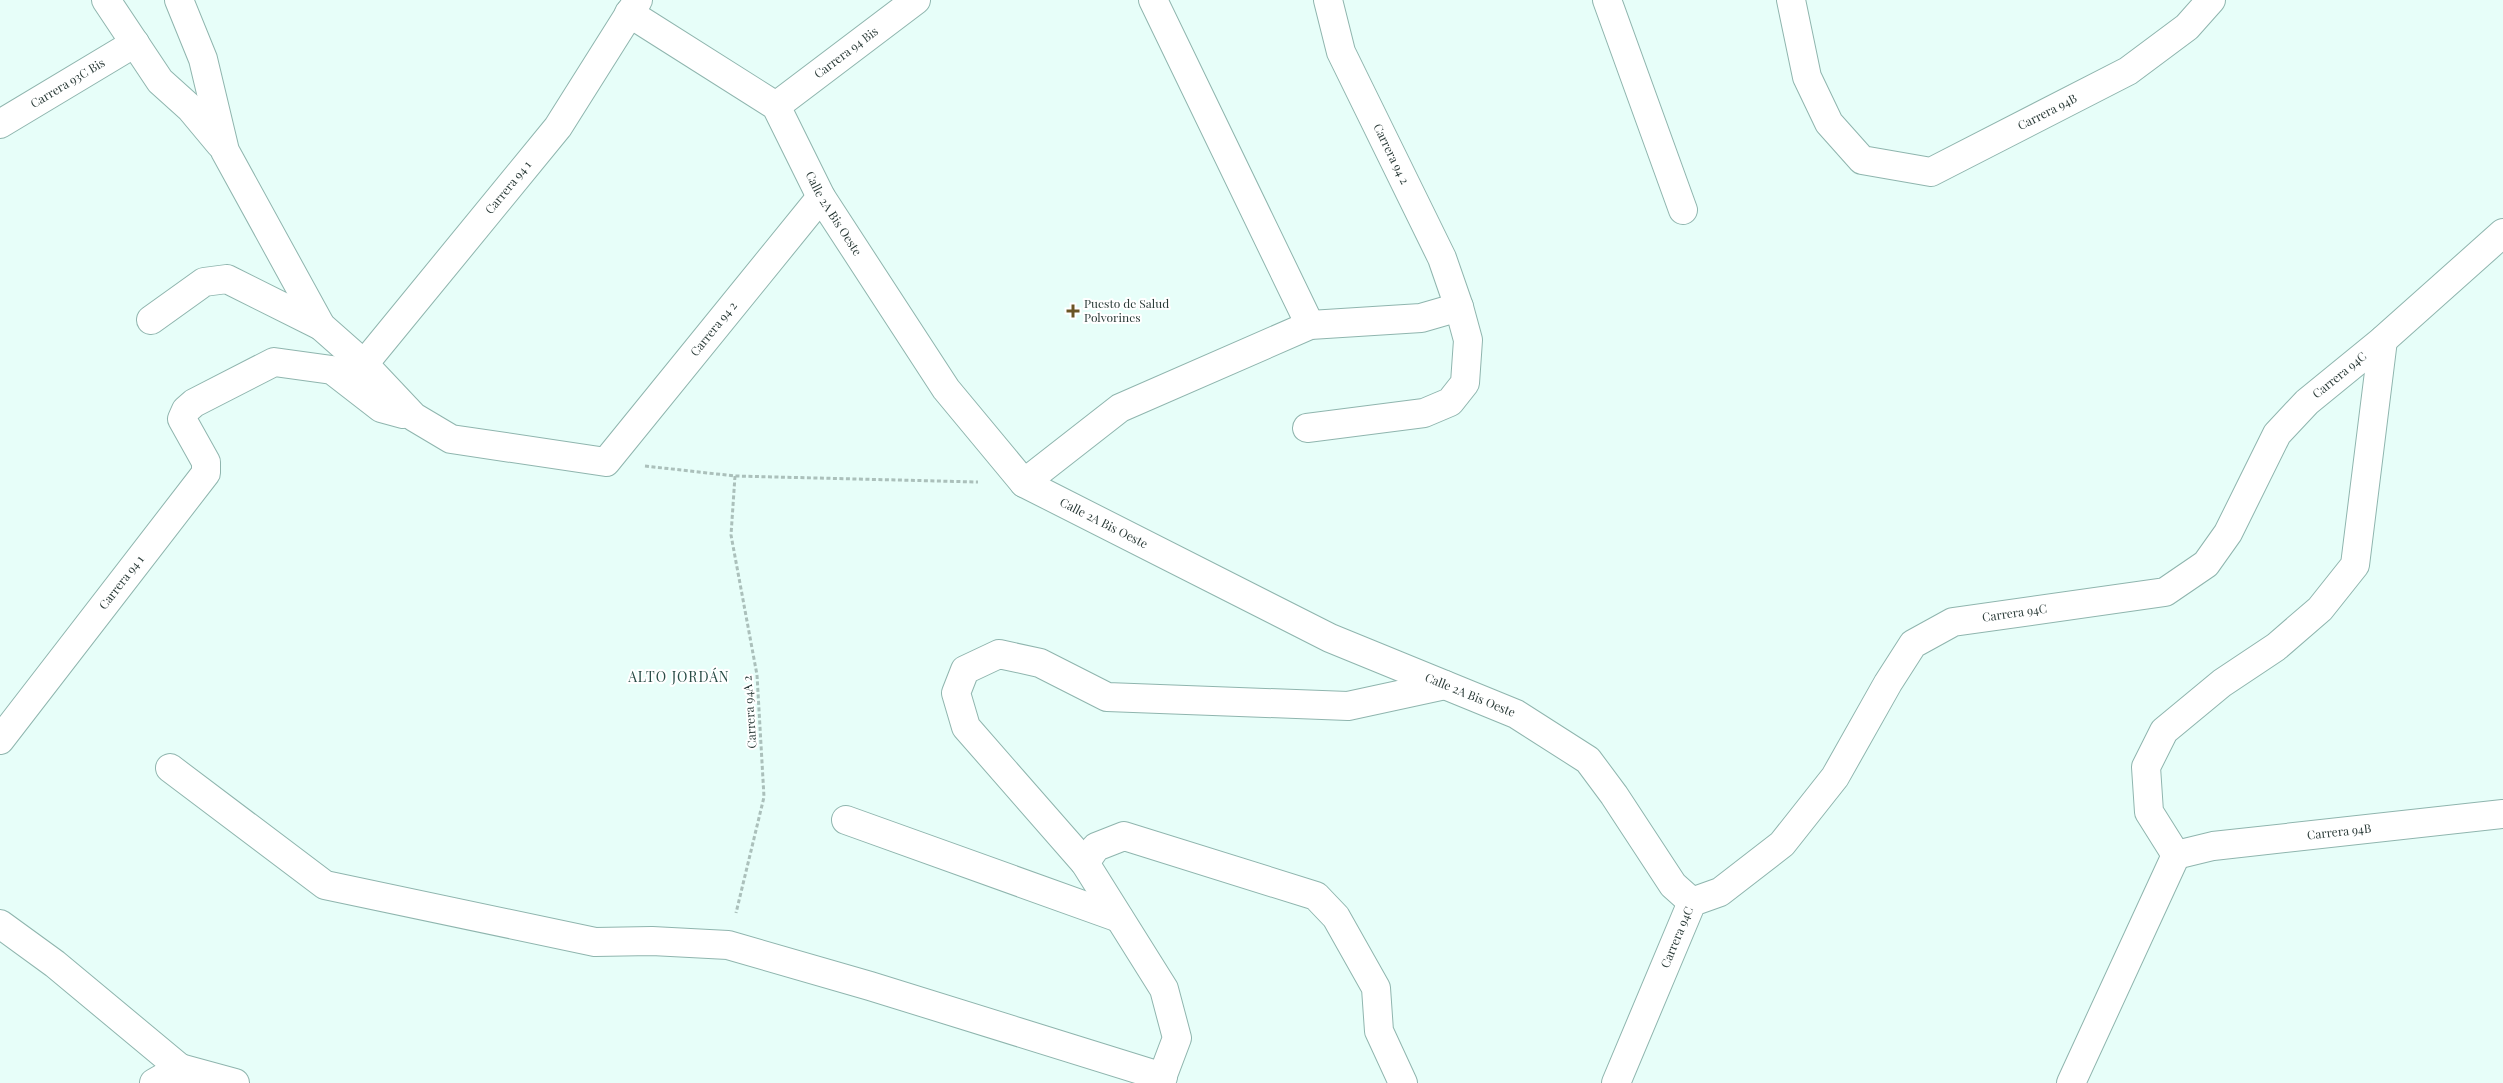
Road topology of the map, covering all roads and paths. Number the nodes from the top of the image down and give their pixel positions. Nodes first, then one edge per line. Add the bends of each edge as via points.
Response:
1 (106, 0) edge
2 (178, 0) edge
3 (916, 0) edge
4 (1153, 0) edge
5 (1328, 0) edge
6 (1608, 0) edge
7 (1791, 0) edge
8 (2211, 0) edge
9 (634, 6) edge
10 (135, 43) junction
11 (776, 106) junction
12 (0, 124) edge
13 (225, 151) junction
14 (821, 197) junction
15 (1682, 210) dead end
16 (2503, 233) edge
17 (1460, 306) junction
18 (151, 320) dead end
19 (1310, 325) junction
20 (321, 326) junction
21 (2383, 340) junction
22 (364, 364) junction
23 (414, 417) junction
24 (1307, 428) dead end
25 (606, 462) junction
26 (735, 476) junction
27 (1024, 483) junction
28 (1445, 685) junction
29 (0, 740) edge
30 (170, 768) dead end
31 (2503, 814) edge
32 (846, 820) dead end
33 (2176, 854) junction
34 (1085, 864) junction
35 (1692, 902) junction
36 (1119, 918) junction
37 (0, 924) edge
38 (728, 945) junction
39 (180, 1068) junction
40 (1161, 1080) edge
41 (154, 1083) edge
42 (235, 1083) edge
43 (1403, 1083) edge
44 (1616, 1083) edge
45 (2071, 1083) edge

1 - 10 street
2 - 13 street via 203,60
3 - 11 street, Carrera 94 Bis
4 - 19 street
5 - 17 street, Carrera 94 2 via 1341,52 1442,258
6 - 15 street
7 - 8 street, Carrera 94B via 1807,77 1830,123 1862,160 1931,172 2128,70 2187,28
9 - 11 street
9 - 22 street, Carrera 94 1 via 558,127
10 - 12 street, Carrera 93C Bis
10 - 13 street via 160,81 190,108
11 - 14 street, Calle 2A Bis Oeste
13 - 20 street
14 - 25 street, Carrera 94 2
14 - 27 street, Calle 2A Bis Oeste via 946,389
16 - 21 street, Carrera 94C
17 - 19 street via 1422,318
17 - 24 street, Carrera 94 2 via 1468,340 1466,383 1450,402 1424,413
18 - 20 street via 204,282 227,279
19 - 27 street via 1120,408
20 - 22 street
21 - 33 street via 2355,566 2320,609 2276,647 2222,683 2164,731 2146,767 2149,812
21 - 35 street, Carrera 94C via 2307,402 2277,434 2228,533 2206,564 2165,592 1953,622 1913,644 1835,777 1782,844 1720,892
22 - 23 street
23 - 25 street via 451,439
23 - 29 street, Carrera 94 1 via 381,408 332,370 274,362 194,403 182,419 206,462 206,473
25 - 26 path
26 - 27 path
26 - 38 path, Carrera 94A 2 via 731,534 757,675 764,796
27 - 28 street, Calle 2A Bis Oeste via 1330,638
28 - 34 street via 1348,706 1107,697 1040,663 999,654 965,670 956,693 966,727
28 - 35 street, Calle 2A Bis Oeste via 1516,714 1588,760 1673,885
30 - 38 street via 325,884 595,942
31 - 33 street, Carrera 94B via 2213,846
32 - 36 street
33 - 45 street
34 - 36 street
34 - 43 street via 1096,847 1124,836 1316,896 1336,916 1376,988 1379,1031
35 - 44 street, Carrera 94C
36 - 40 street via 1164,990 1177,1038
37 - 39 street via 55,964
38 - 40 street via 880,989
39 - 41 street
39 - 42 street

